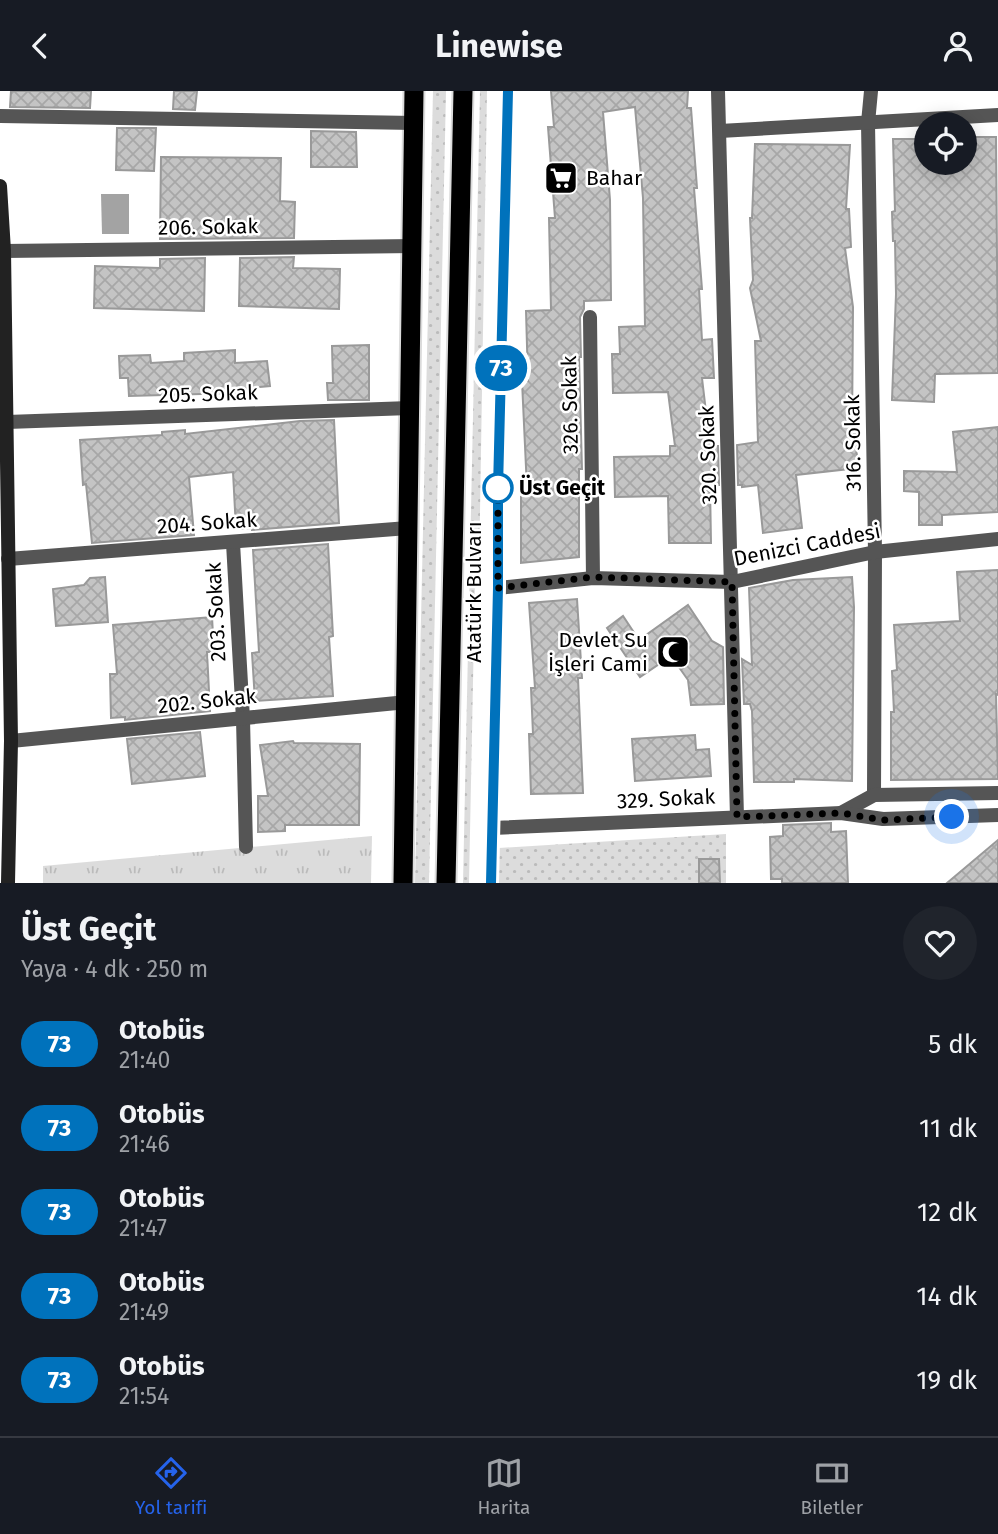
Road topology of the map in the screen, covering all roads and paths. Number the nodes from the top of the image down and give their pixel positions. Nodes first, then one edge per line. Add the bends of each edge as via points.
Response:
1 (414, 91) edge
2 (463, 91) edge
3 (508, 91) edge
4 (718, 91) edge
5 (871, 91) edge
6 (998, 115) edge
7 (0, 116) edge
8 (868, 123) junction
9 (414, 124) junction
10 (720, 131) junction
11 (0, 186) edge
12 (414, 246) junction
13 (4, 251) junction
14 (590, 317) dead end
15 (410, 408) junction
16 (7, 422) junction
17 (408, 528) junction
18 (998, 539) edge
19 (233, 543) junction
20 (875, 552) junction
21 (8, 559) junction
22 (593, 577) junction
23 (732, 582) junction
24 (498, 588) junction
25 (407, 702) junction
26 (243, 719) junction
27 (11, 741) junction
28 (998, 793) edge
29 (874, 795) junction
30 (841, 813) junction
31 (998, 815) edge
32 (737, 817) junction
33 (493, 828) junction
34 (246, 847) dead end
35 (8, 883) edge
36 (403, 883) edge
37 (446, 883) edge
38 (491, 883) edge

1 - 9 highway
2 - 37 highway, Atatürk Bulvarı
3 - 24 main road, Atatürk Bulvarı
4 - 10 street, 320. Sokak
5 - 8 street, 316. Sokak
6 - 8 street
7 - 9 street
8 - 10 street
8 - 20 street, 316. Sokak
9 - 12 highway
10 - 23 street, 320. Sokak
11 - 13 main road
12 - 13 street, 206. Sokak
12 - 15 highway
13 - 16 main road
14 - 22 street, 326. Sokak
15 - 16 street, 205. Sokak
15 - 17 highway
16 - 21 main road
17 - 19 street, 204. Sokak
17 - 25 highway
18 - 20 street, Denizci Caddesi
19 - 21 street, 204. Sokak
19 - 26 street, 203. Sokak
20 - 23 street, Denizci Caddesi
20 - 29 street, 316. Sokak
21 - 27 main road
22 - 23 street, Denizci Caddesi
22 - 24 street, Denizci Caddesi
23 - 32 street, 320. Sokak
24 - 33 main road, Atatürk Bulvarı
25 - 26 street, 202. Sokak
25 - 36 highway
26 - 27 street, 202. Sokak
26 - 34 street, 203. Sokak
27 - 35 main road
28 - 29 street, 329. Sokak
29 - 30 street, 329. Sokak
30 - 31 street, 329. Sokak via 883,820
30 - 32 street, 329. Sokak
32 - 33 street, 329. Sokak
33 - 38 main road, Atatürk Bulvarı

